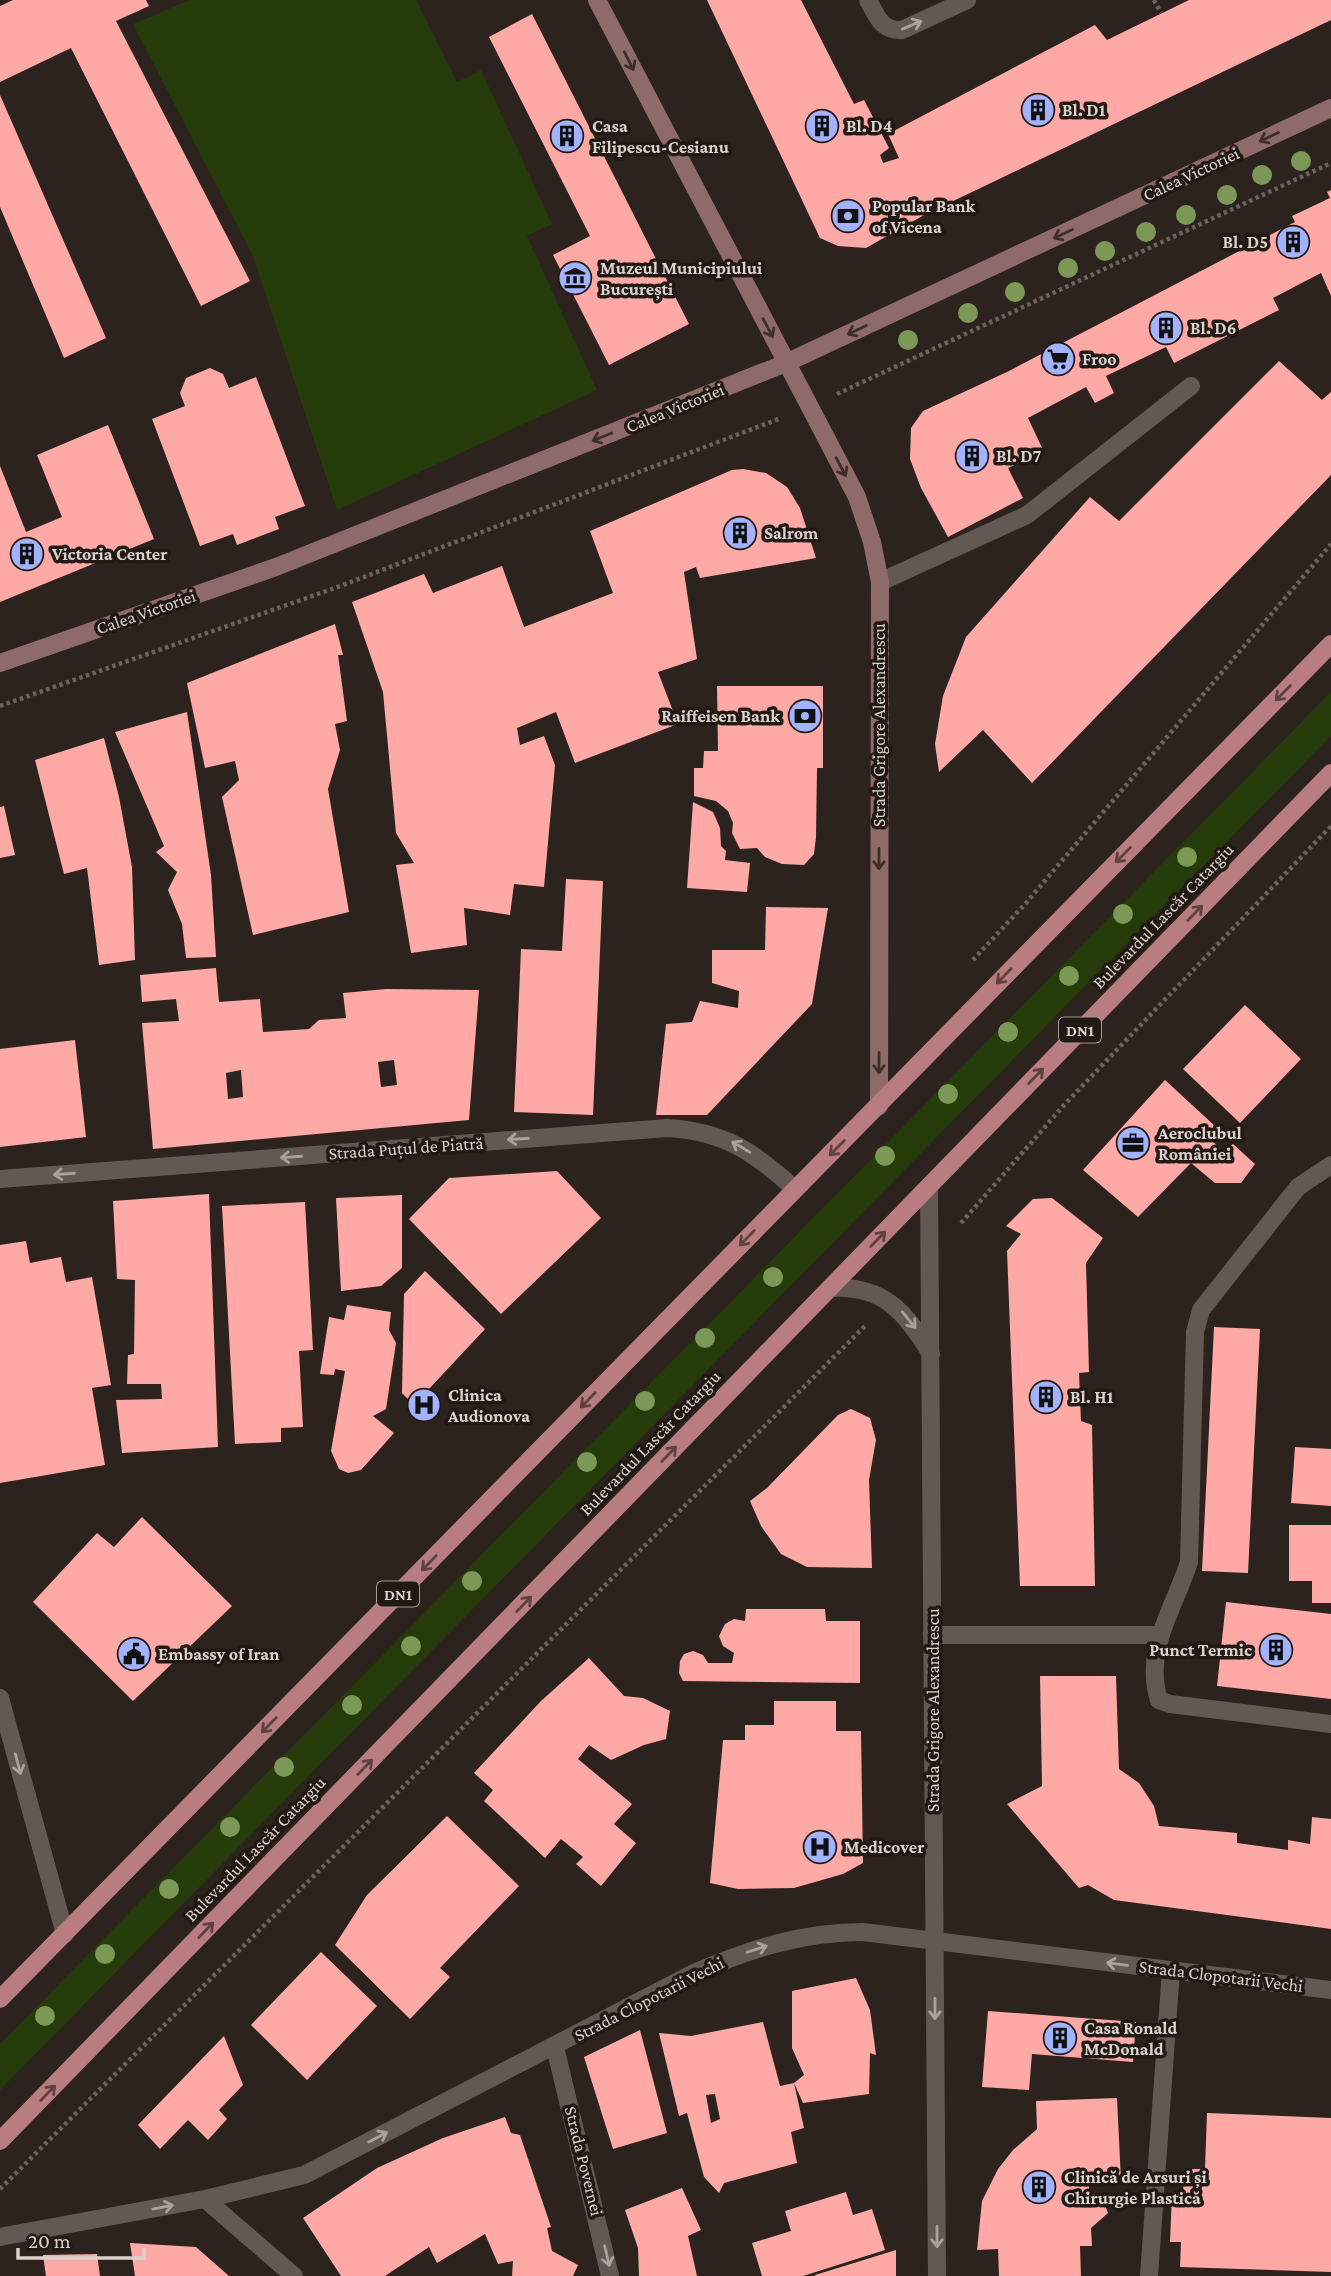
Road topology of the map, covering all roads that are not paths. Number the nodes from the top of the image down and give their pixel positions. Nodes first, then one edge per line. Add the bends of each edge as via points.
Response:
1 (597, 0) edge
2 (868, 0) edge
3 (967, 0) edge
4 (1331, 108) edge
5 (786, 363) junction
6 (1191, 386) dead end
7 (880, 582) junction
8 (1331, 644) edge
9 (0, 663) edge
10 (1331, 773) edge
11 (879, 1106) junction
12 (1331, 1165) edge
13 (0, 1179) edge
14 (929, 1186) junction
15 (795, 1189) junction
16 (830, 1288) junction
17 (930, 1354) junction
18 (932, 1635) junction
19 (1158, 1635) junction
20 (0, 1698) edge
21 (1331, 1724) edge
22 (65, 1934) junction
23 (935, 1941) junction
24 (1171, 1970) junction
25 (1331, 1990) edge
26 (0, 1999) edge
27 (555, 2046) junction
28 (0, 2141) edge
29 (205, 2199) junction
30 (0, 2237) edge
31 (294, 2276) edge
32 (610, 2276) edge
33 (937, 2276) edge
34 (1149, 2276) edge

1 -> 5 main road, Strada Grigore Alexandrescu
2 -> 3 street via 881,25 891,30 902,30
4 -> 5 main road, Calea Victoriei
5 -> 7 main road, Strada Grigore Alexandrescu via 857,497
5 -> 9 main road, Calea Victoriei via 276,567
6 - 7 street via 1027,515
7 -> 11 main road, Strada Grigore Alexandrescu
8 -> 11 main road, DN1
14 -> 10 main road, Bulevardul Lascăr Catargiu / DN1
11 -> 15 main road, DN1
12 - 19 street via 1298,1186 1201,1310 1195,1332 1189,1562
15 -> 13 street, Strada Puțul de Piatră via 737,1144 694,1130 667,1128
16 -> 14 main road, Bulevardul Lascăr Catargiu / DN1
14 - 17 street, Strada Grigore Alexandrescu
15 -> 22 main road, DN1
16 -> 17 street, Strada Grigore Alexandrescu via 847,1287 890,1301 909,1318
28 -> 16 main road, Bulevardul Lascăr Catargiu / DN1
17 - 18 street, Strada Grigore Alexandrescu
18 - 19 street
18 - 23 street, Strada Grigore Alexandrescu
19 - 21 street via 1159,1700
20 -> 22 street
22 - 26 main road, DN1
24 -> 23 street, Strada Clopotarii Vechi
27 -> 23 street, Strada Clopotarii Vechi via 694,1973 763,1947 832,1932
23 -> 33 street, Strada Grigore Alexandrescu
24 - 25 street, Strada Clopotarii Vechi
24 - 34 street
29 -> 27 street, Strada Clopotarii Vechi via 304,2175
27 -> 32 street, Strada Povernei
30 -> 29 street, Strada Clopotarii Vechi
29 - 31 street

